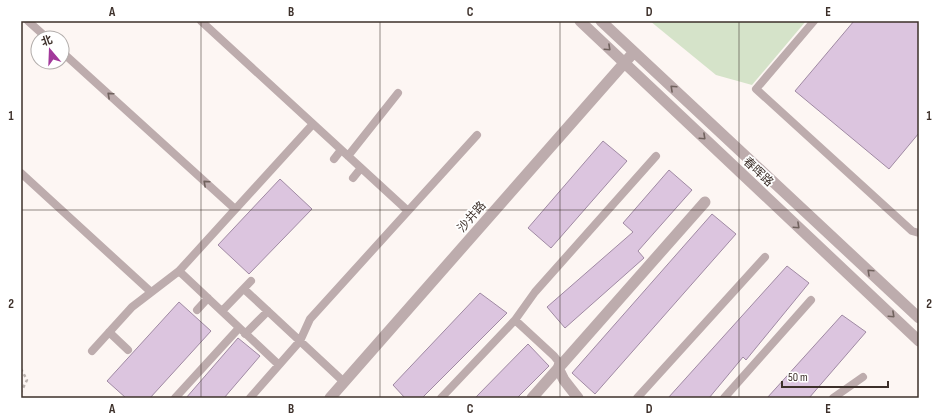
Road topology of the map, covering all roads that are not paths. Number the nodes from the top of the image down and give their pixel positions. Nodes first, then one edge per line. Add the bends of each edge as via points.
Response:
1 (28, 21) edge
2 (201, 21) edge
3 (580, 21) edge
4 (601, 21) edge
5 (814, 21) edge
6 (38, 30) edge
7 (634, 52) junction
8 (70, 59) edge
9 (624, 63) junction
10 (398, 93) dead end
11 (313, 124) junction
12 (476, 135) dead end
13 (345, 153) junction
14 (656, 156) dead end
15 (334, 159) dead end
16 (361, 168) junction
17 (21, 173) edge
18 (353, 178) dead end
19 (705, 202) dead end
20 (235, 209) junction
21 (408, 211) junction
22 (919, 233) edge
23 (765, 257) dead end
24 (179, 271) junction
25 (251, 281) dead end
26 (244, 289) junction
27 (151, 292) junction
28 (208, 298) junction
29 (811, 300) dead end
30 (197, 310) dead end
31 (268, 311) junction
32 (222, 312) junction
33 (919, 318) edge
34 (515, 320) junction
35 (239, 328) junction
36 (109, 332) junction
37 (245, 334) junction
38 (300, 341) junction
39 (919, 341) edge
40 (128, 350) dead end
41 (92, 351) dead end
42 (278, 365) junction
43 (558, 368) junction
44 (863, 377) dead end
45 (344, 382) junction
46 (175, 398) edge
47 (250, 398) edge
48 (330, 398) edge
49 (441, 398) edge
50 (532, 398) edge
51 (578, 398) edge
52 (637, 398) edge
53 (724, 398) edge
54 (833, 398) edge

1 - 6 lane
2 - 11 lane
3 -> 9 street, 春晖路
4 - 7 street, 春晖路
5 - 22 lane via 756,89 912,231
7 - 9 street, 沙井路
33 -> 7 street, 春晖路
20 -> 8 lane
9 -> 39 street, 春晖路
9 - 45 street, 沙井路
10 - 13 lane
11 - 13 lane
11 - 20 lane
12 - 21 lane
13 - 15 lane
13 - 16 lane
14 - 34 lane via 535,292
16 - 18 lane
16 - 21 lane
17 - 27 lane
19 - 43 street
20 - 24 lane
21 - 38 lane via 310,319
23 - 52 lane
24 - 27 lane
24 - 28 lane
25 - 26 lane
26 - 31 lane
26 - 32 lane
27 - 36 lane via 132,307
28 - 30 lane
28 - 32 lane
29 - 53 lane
31 - 37 lane
31 - 38 lane
32 - 35 lane
34 - 43 lane via 554,356 558,361
34 - 49 lane
35 - 37 lane
35 - 46 lane
36 - 40 lane
36 - 41 lane
37 - 42 lane
38 - 42 lane
38 - 45 lane
42 - 47 lane
43 - 50 street
43 - 51 street
44 - 54 lane
45 - 48 street, 沙井路

